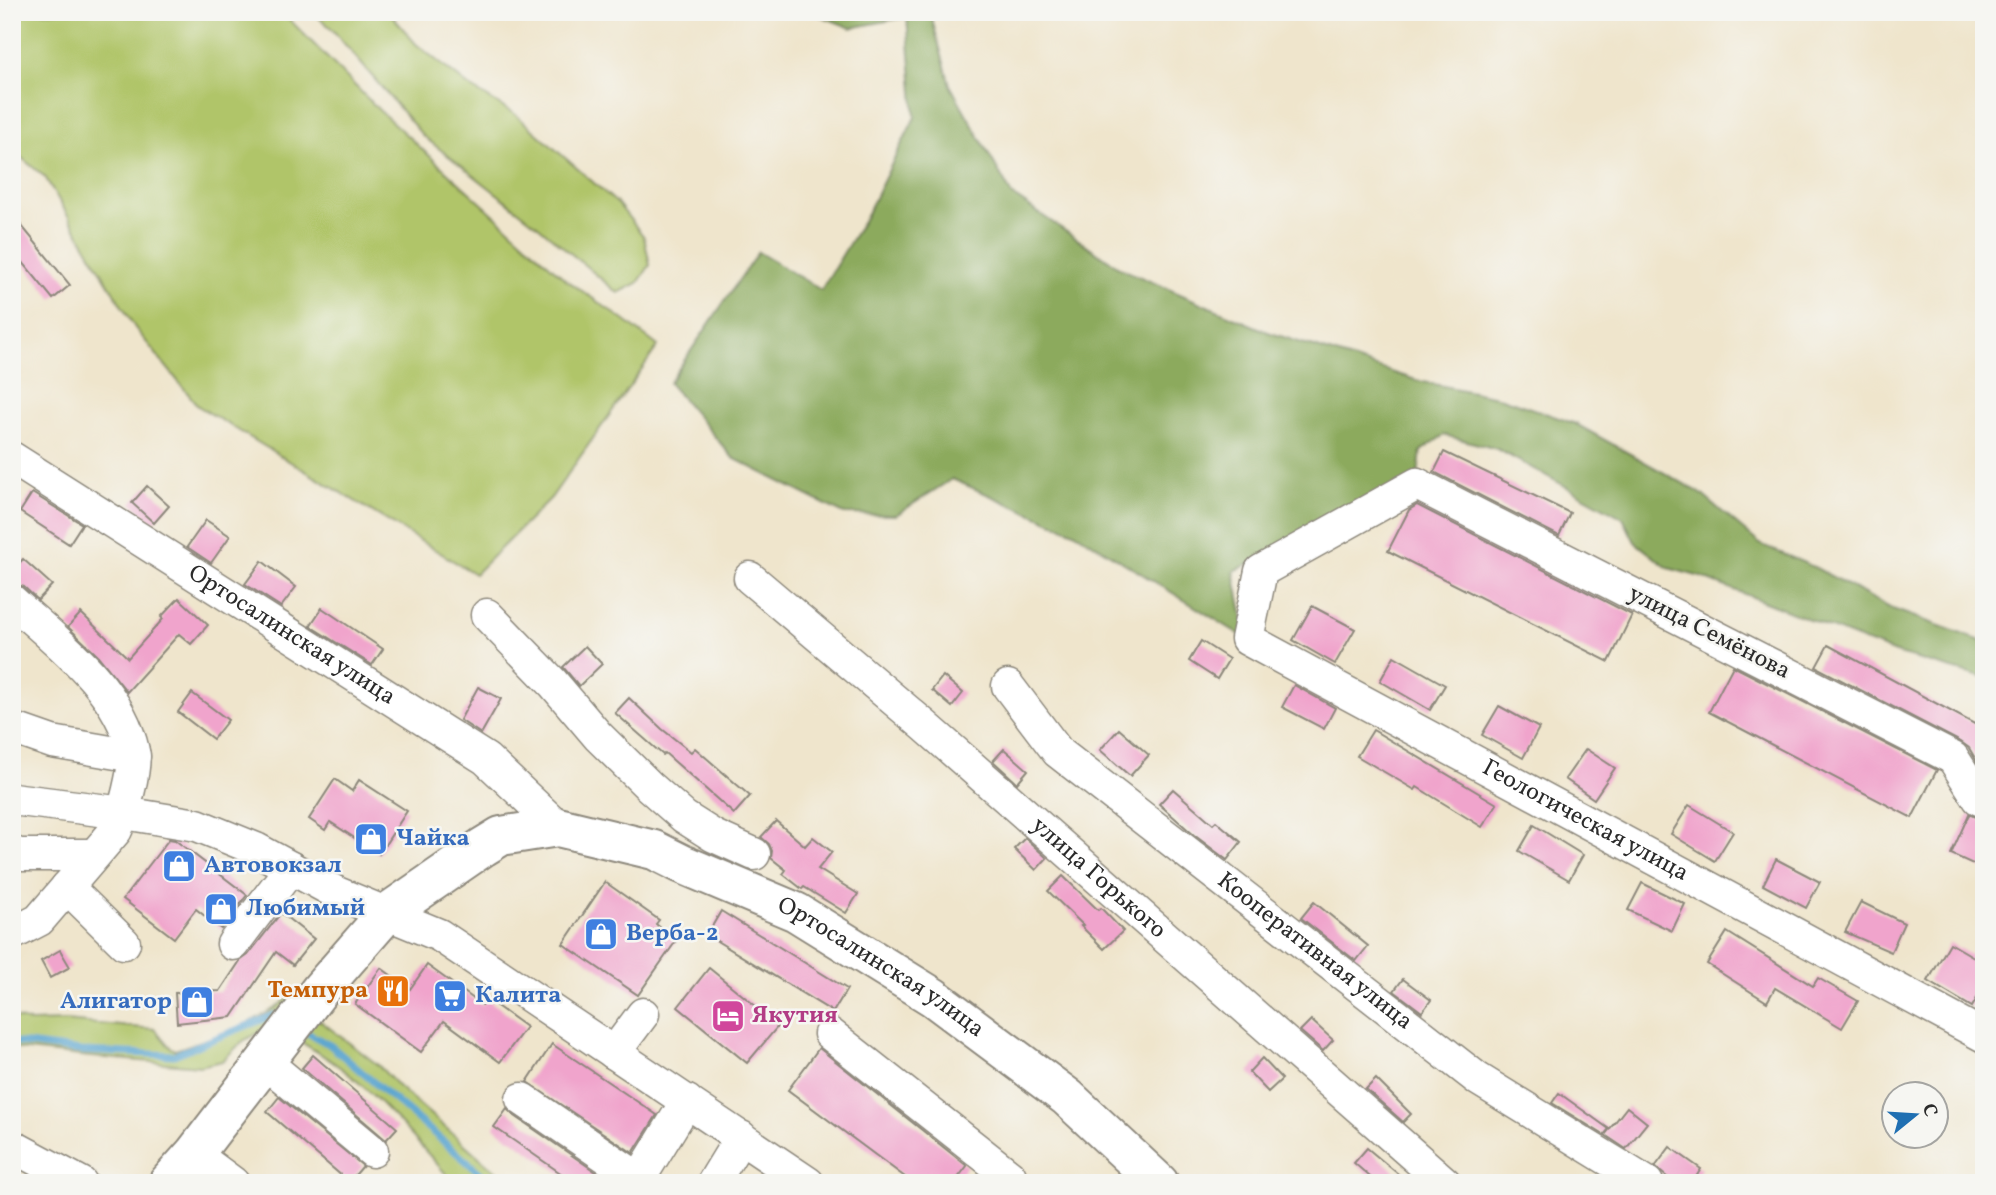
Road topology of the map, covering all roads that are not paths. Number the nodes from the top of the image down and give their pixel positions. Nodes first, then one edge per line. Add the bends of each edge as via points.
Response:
1 (12, 458) edge
2 (1261, 570) joint
3 (750, 578) dead end
4 (12, 601) edge
5 (487, 615) dead end
6 (1008, 686) dead end
7 (12, 727) edge
8 (134, 756) junction
9 (12, 799) edge
10 (1984, 801) edge
11 (124, 813) junction
12 (558, 827) junction
13 (701, 828) junction
14 (12, 852) edge
15 (754, 854) dead end
16 (94, 855) junction
17 (682, 864) junction
18 (291, 868) junction
19 (67, 887) junction
20 (387, 913) junction
21 (12, 934) edge
22 (124, 943) dead end
23 (233, 944) dead end
24 (643, 1014) dead end
25 (830, 1034) dead end
26 (1984, 1036) edge
27 (272, 1050) junction
28 (614, 1053) junction
29 (522, 1098) dead end
30 (687, 1101) junction
31 (741, 1137) junction
32 (12, 1146) edge
33 (372, 1151) dead end
34 (194, 1154) junction
35 (1010, 1181) edge
36 (81, 1183) edge
37 (168, 1183) edge
38 (233, 1183) edge
39 (713, 1183) edge
40 (808, 1183) edge
41 (1159, 1183) edge
42 (1445, 1183) edge
43 (1647, 1183) edge

1 - 12 street, Ортосалинская улица via 485,759
2 - 10 street, улица Семёнова via 1417,484 1953,758
2 - 26 street, Геологическая улица via 1247,639
3 - 42 street, улица Горького
4 - 8 street via 84,668 117,708
5 - 13 street via 621,760
6 - 43 street, Кооперативная улица via 1058,752 1478,1079
7 - 8 street via 52,742
8 - 11 street
9 - 11 street
11 - 16 street
11 - 18 street via 197,825
12 - 17 main road, Ортосалинская улица via 654,850
12 - 20 main road, Ортосалинская улица via 501,836
13 - 15 street
13 - 17 street
14 - 16 street
16 - 19 street
17 - 41 main road, Ортосалинская улица via 796,912 933,997 1068,1097
18 - 20 street
18 - 23 street
19 - 21 street via 40,920
19 - 22 street
20 - 27 main road, Ортосалинская улица
20 - 28 street via 439,935
24 - 28 street
25 - 35 street
27 - 33 street
27 - 34 main road, Ортосалинская улица
28 - 30 street
29 - 30 street via 639,1179
30 - 31 street
31 - 39 street
31 - 40 street
32 - 36 street
34 - 37 main road, Ортосалинская улица
34 - 38 street

